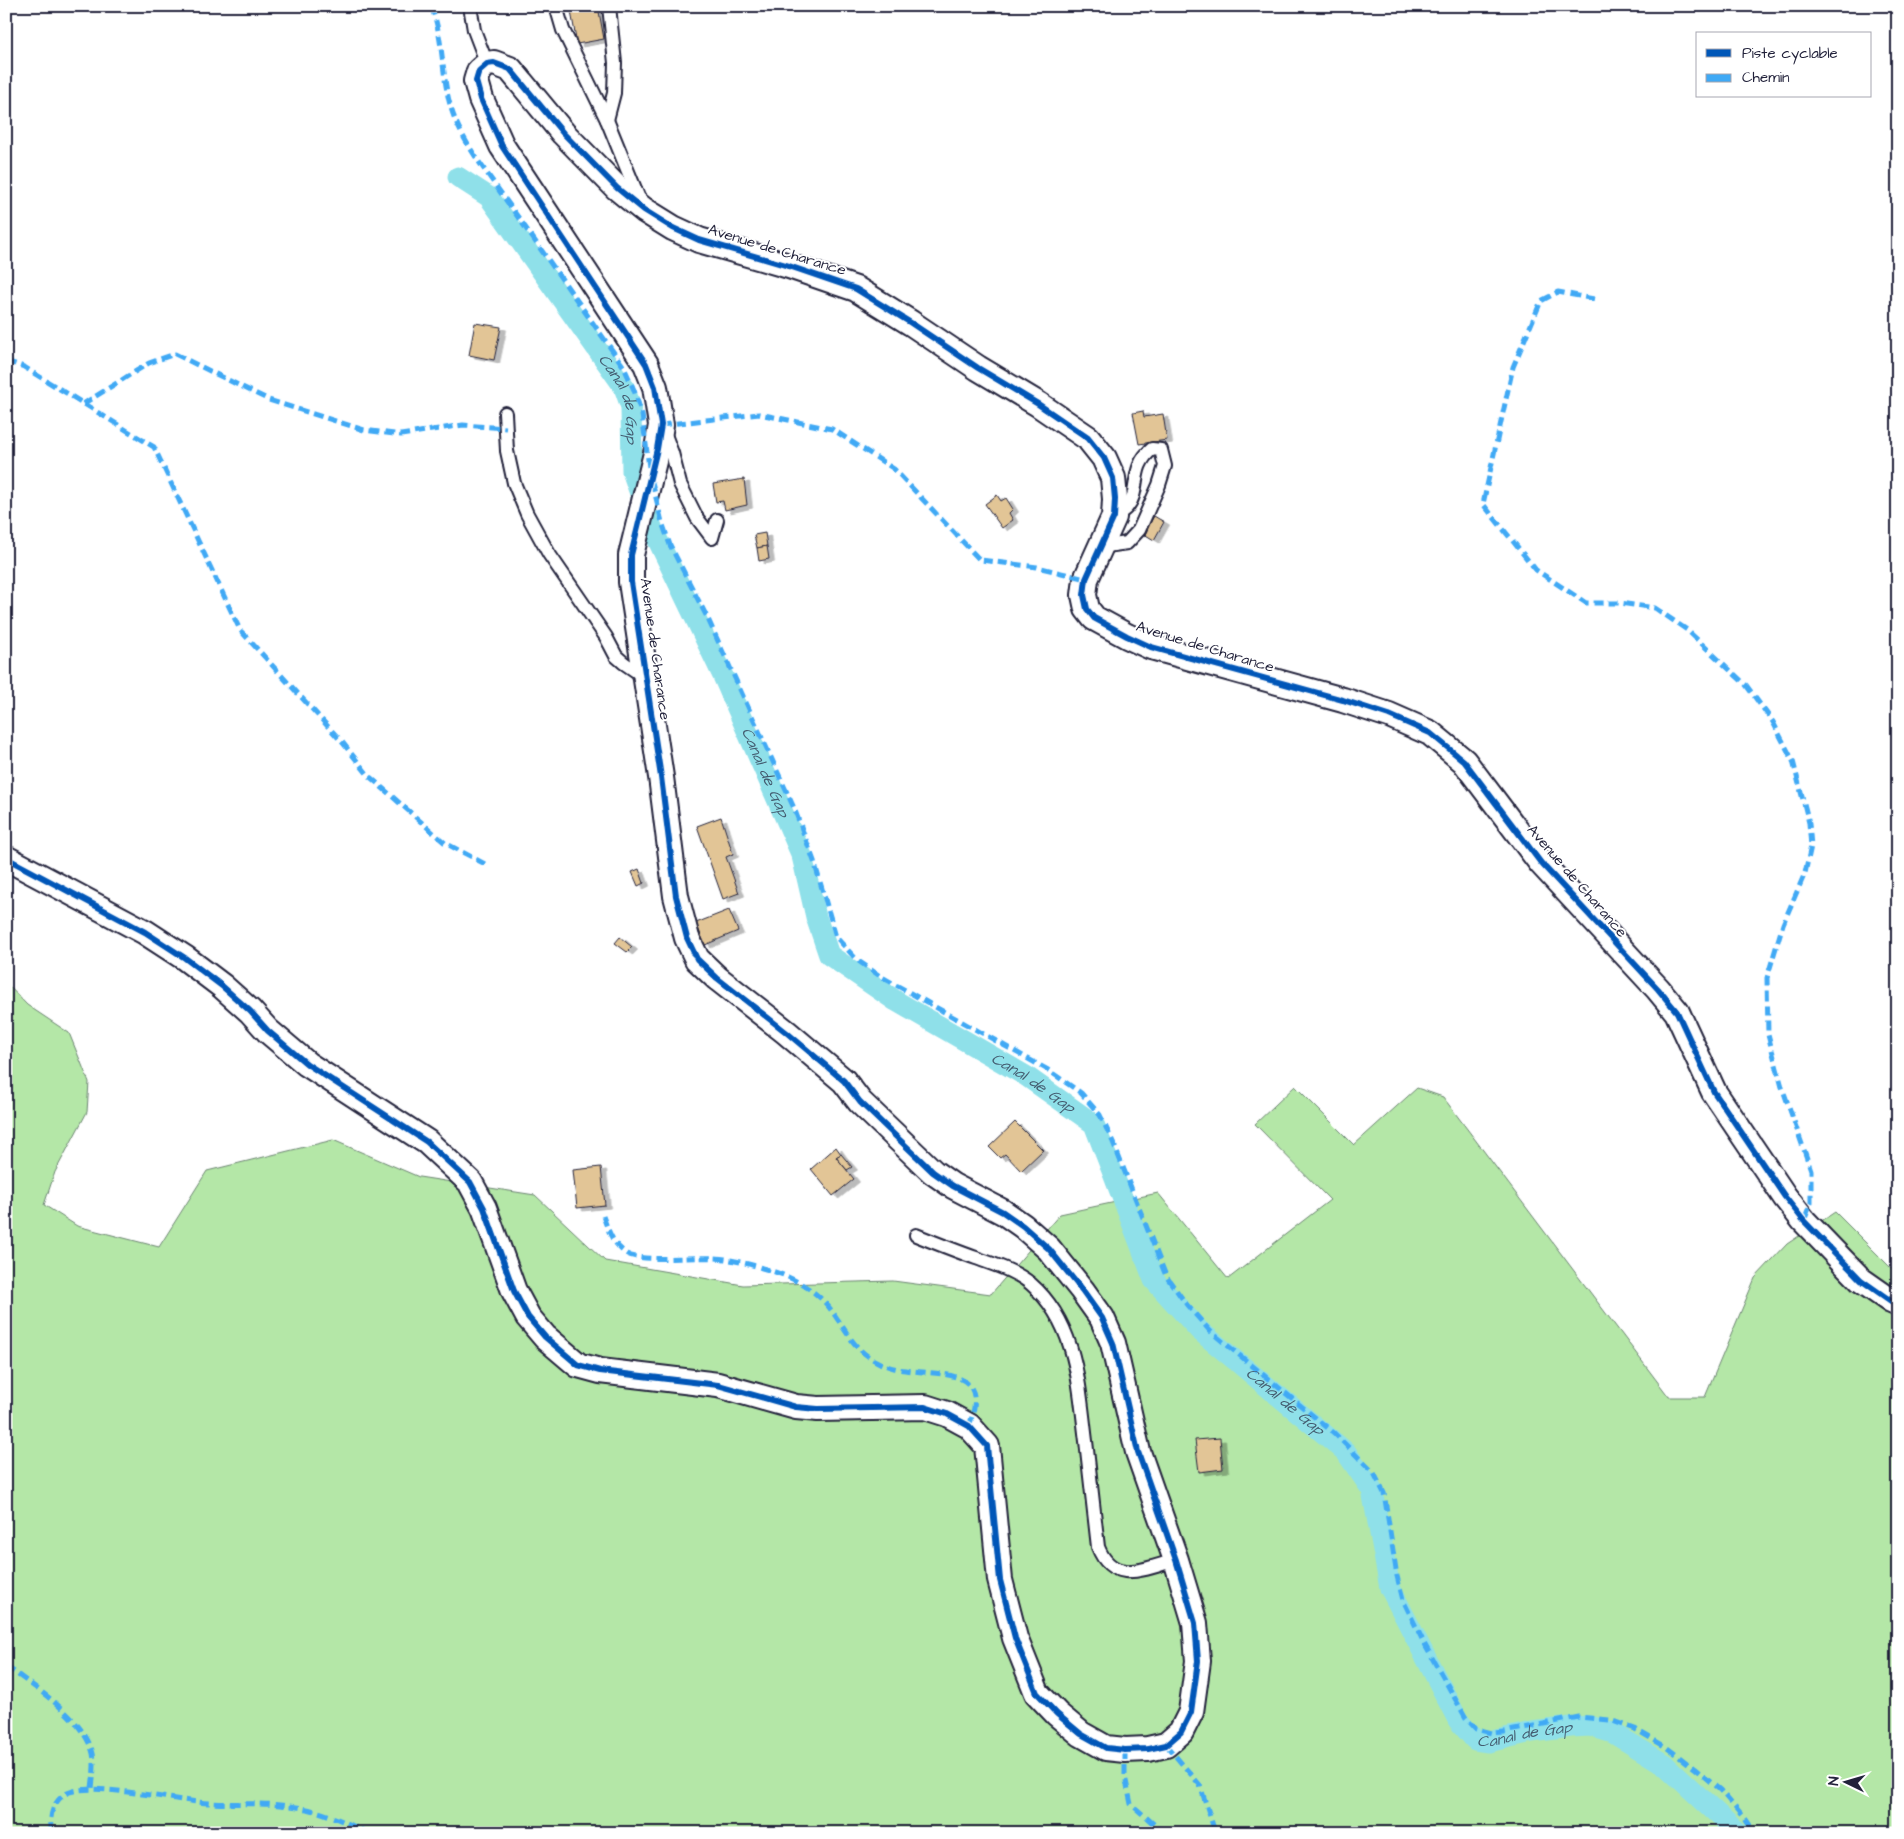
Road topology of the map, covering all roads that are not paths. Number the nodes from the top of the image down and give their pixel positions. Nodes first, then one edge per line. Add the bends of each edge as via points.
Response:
1 (470, 6) edge
2 (556, 6) edge
3 (609, 6) edge
4 (486, 64) junction
5 (607, 120) junction
6 (644, 210) junction
7 (505, 413) dead end
8 (661, 425) junction
9 (1114, 517) junction
10 (717, 520) dead end
11 (1100, 547) junction
12 (646, 678) junction
13 (6, 858) edge
14 (916, 1235) dead end
15 (1898, 1304) edge
16 (1176, 1560) junction

1 - 4 lane via 474,30
2 - 5 lane via 563,30
3 - 5 lane via 615,62 614,93
4 - 6 street, Avenue de Charance via 494,63 510,69 563,133 617,188
4 - 8 street, Avenue de Charance via 476,81 502,146 646,364 655,387
5 - 6 lane
6 - 9 street, Avenue de Charance via 699,240 856,289 1038,404 1088,438 1104,458 1113,478
7 - 12 lane via 507,451 514,483 527,514 549,554 616,656
8 - 10 lane via 680,484 697,518 712,538
8 - 12 street, Avenue de Charance via 631,556
9 - 11 street, Avenue de Charance
9 - 11 lane via 1127,508 1133,498 1136,474 1144,456 1152,449 1161,450 1165,466 1138,530 1127,543
11 - 15 street, Avenue de Charance via 1086,579 1084,595 1087,609 1094,618 1151,646 1389,715 1430,733 1464,761 1540,863 1677,1012 1714,1092 1785,1197 1861,1280
12 - 16 street, Avenue de Charance via 676,896 687,938 697,959 844,1081 860,1102 933,1172 1003,1212 1049,1249 1102,1318 1113,1343 1138,1452
13 - 16 street, Avenue de Charance via 144,932 185,958 222,986 307,1064 427,1142 470,1182 484,1208 514,1291 528,1317 578,1366 718,1385 796,1407 925,1407 969,1426 987,1446 1000,1580 1016,1638 1038,1693 1075,1729 1106,1748 1148,1749 1166,1745 1181,1732 1192,1712 1198,1661 1195,1624
14 - 16 lane via 1007,1270 1042,1296 1055,1313 1074,1357 1101,1554 1106,1563 1129,1572

